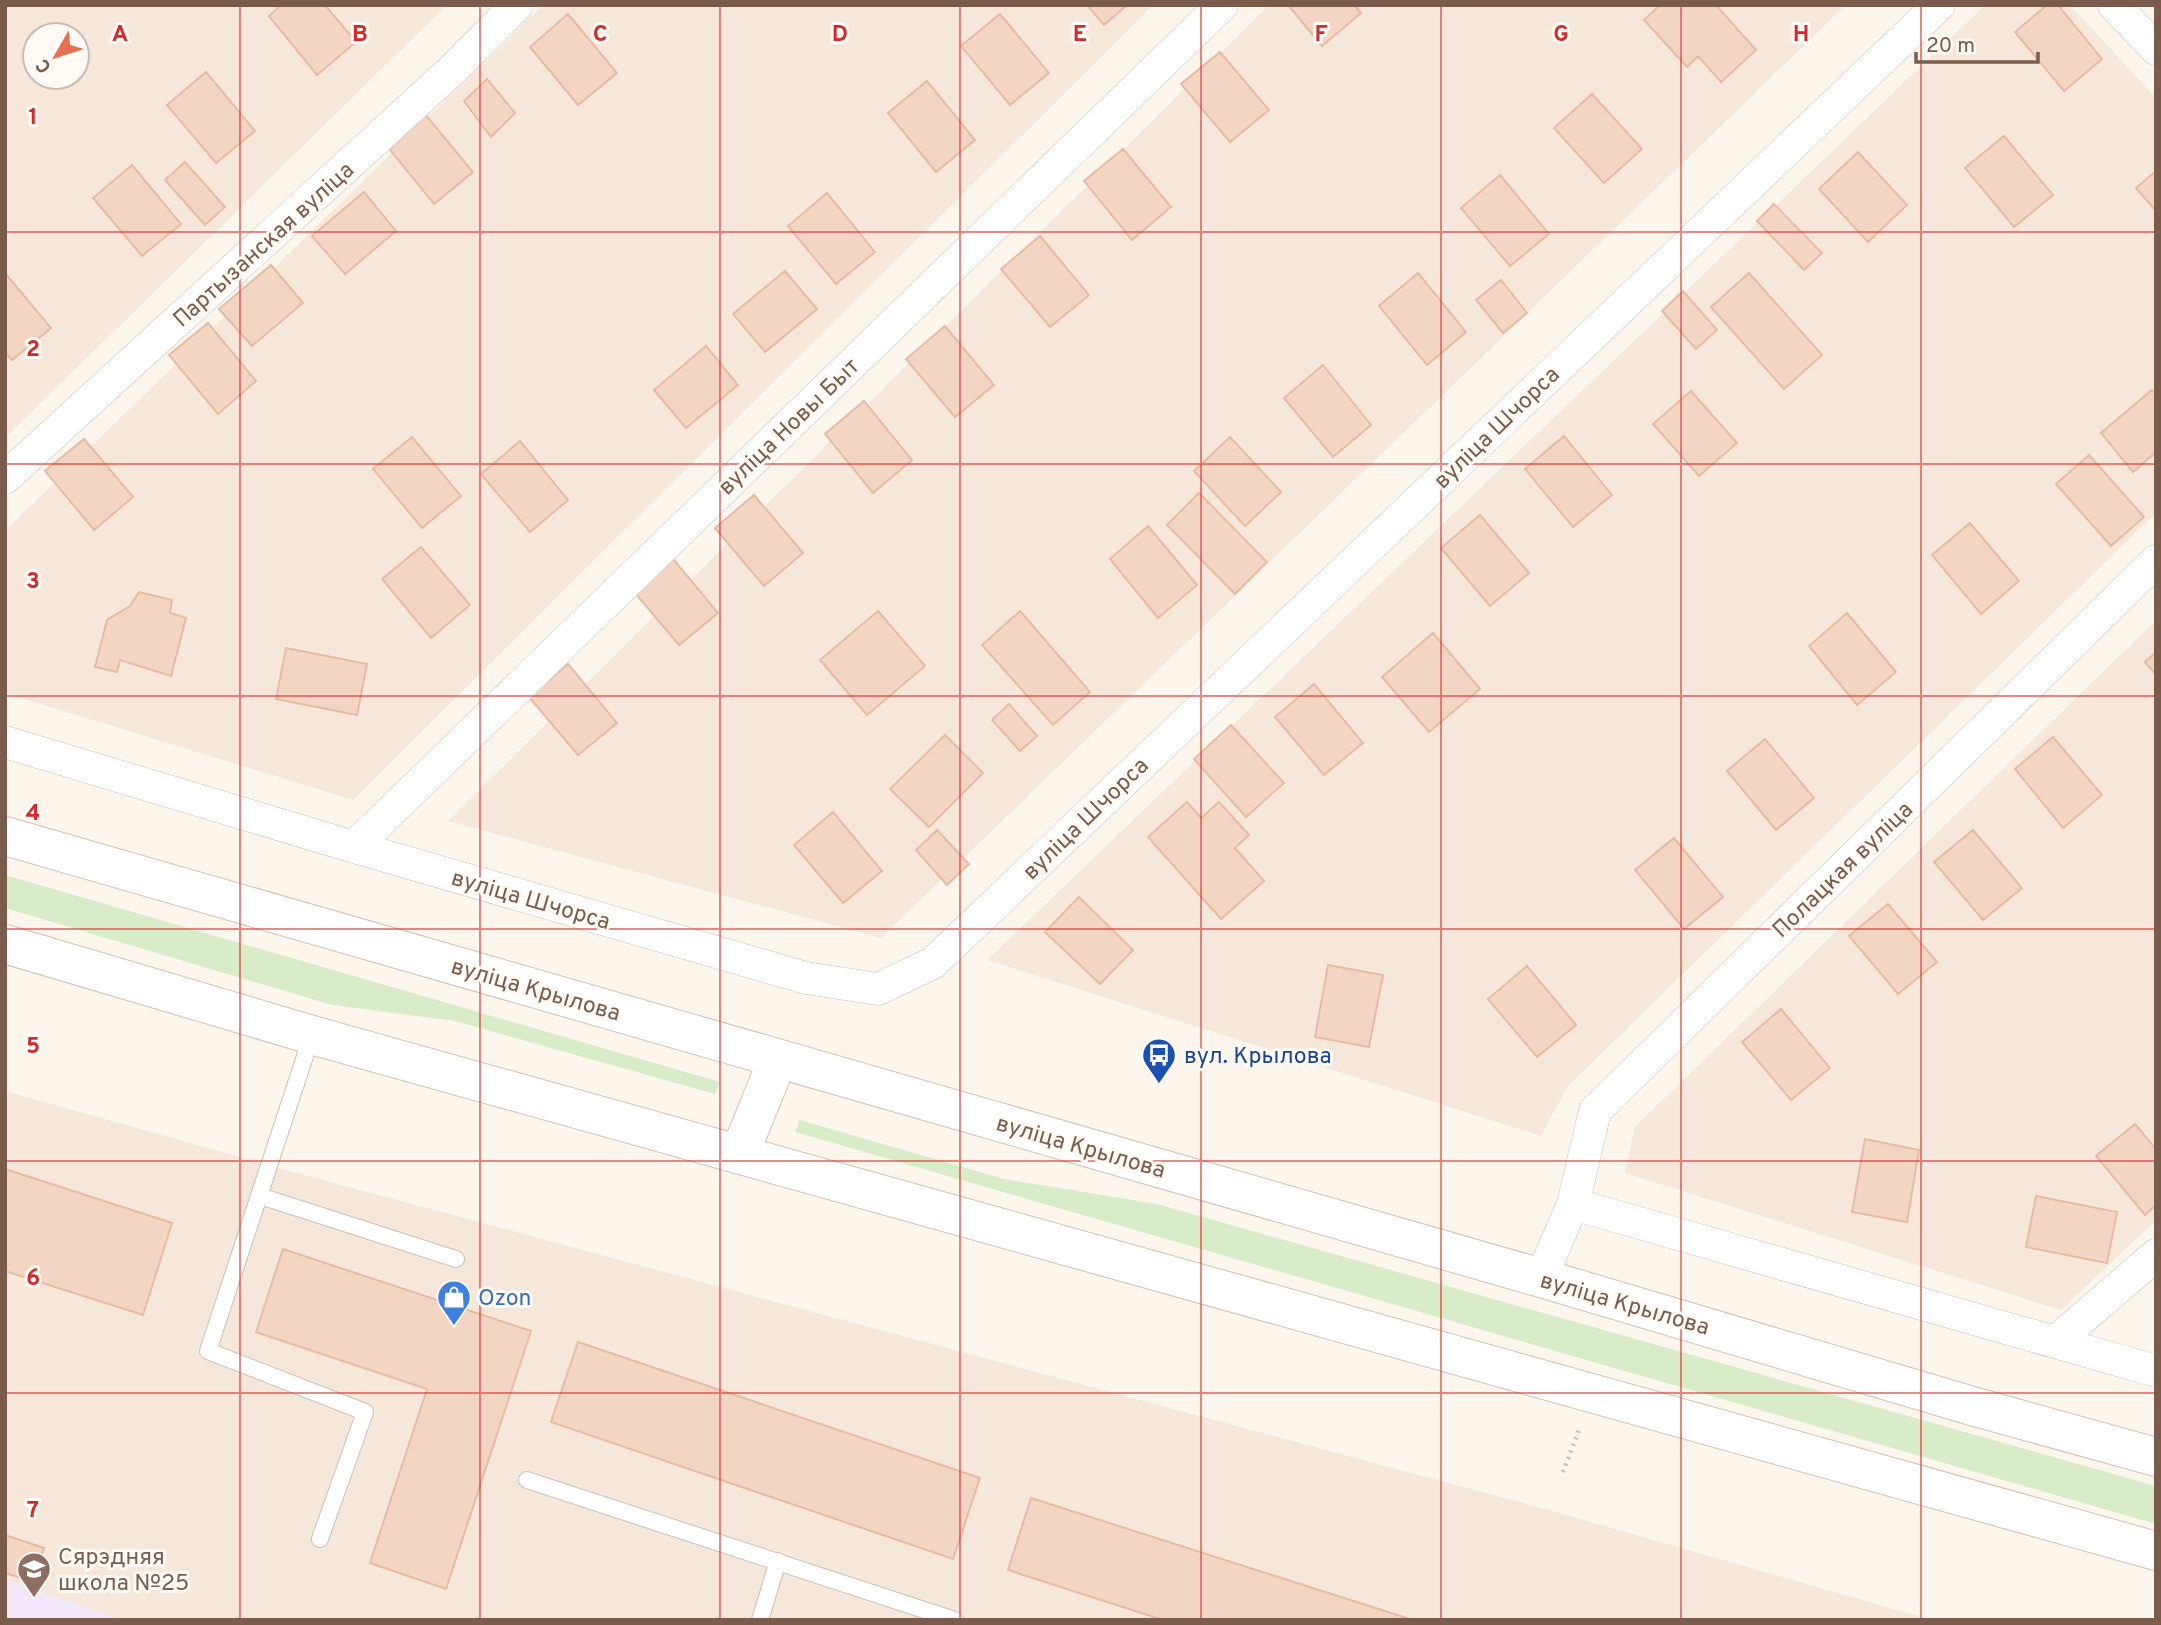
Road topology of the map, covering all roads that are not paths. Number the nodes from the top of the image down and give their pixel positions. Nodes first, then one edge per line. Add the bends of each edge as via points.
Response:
1 (517, 5) edge
2 (1222, 5) edge
3 (1939, 5) edge
4 (2114, 5) edge
5 (2156, 49) edge
6 (5, 478) edge
7 (2156, 561) edge
8 (5, 742) edge
9 (5, 836) edge
10 (354, 847) junction
11 (5, 944) edge
12 (312, 1035) junction
13 (778, 1059) junction
14 (739, 1155) junction
15 (260, 1196) junction
16 (1573, 1203) junction
17 (2156, 1255) edge
18 (456, 1259) dead end
19 (1541, 1278) junction
20 (2054, 1342) junction
21 (2156, 1371) edge
22 (2156, 1457) edge
23 (527, 1480) dead end
24 (320, 1539) dead end
25 (2156, 1551) edge
26 (778, 1561) junction
27 (761, 1620) edge
28 (955, 1620) edge

1 - 6 street, Партызанская вуліца via 451,71
2 - 10 street, вуліца Новы Быт
3 - 10 street, вуліца Шчорса via 933,963 878,989 806,978
4 - 5 street
7 - 16 street, Полацкая вуліца via 1595,1111
8 - 10 street, вуліца Шчорса
9 - 13 main road, вуліца Крылова
11 - 12 main road
12 - 14 main road
12 - 15 lane
13 - 14 main road
13 - 19 main road, вуліца Крылова
14 - 25 main road
15 - 18 lane
15 - 24 lane via 208,1351 365,1412
16 - 19 street, Полацкая вуліца
16 - 20 street
17 - 20 street
19 - 22 main road, вуліца Крылова
20 - 21 street
23 - 26 lane
26 - 27 lane
26 - 28 lane

